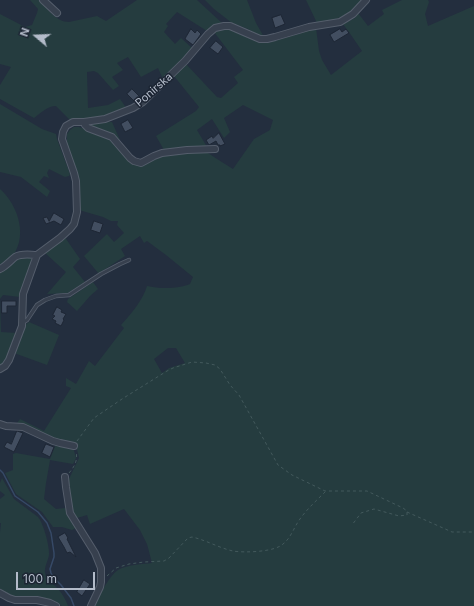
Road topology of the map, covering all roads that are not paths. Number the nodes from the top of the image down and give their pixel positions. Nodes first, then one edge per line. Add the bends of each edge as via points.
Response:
1 (43, 0) edge
2 (366, 0) edge
3 (57, 13) dead end
4 (84, 122) junction
5 (215, 150) dead end
6 (38, 256) junction
7 (129, 260) dead end
8 (0, 270) edge
9 (22, 323) junction
10 (0, 370) edge
11 (0, 424) edge
12 (74, 446) road end
13 (65, 477) road end
14 (0, 593) edge
15 (56, 606) edge
16 (91, 606) edge

1 - 3 street
2 - 4 street, Ponirska via 353,14 340,22 309,27 266,39 230,26 215,28 186,61 143,102 105,120
4 - 5 street via 88,128 112,137 130,158 139,163 162,153
4 - 6 street, Ponirska via 69,123 62,134 76,181 77,216 70,229
6 - 8 street via 19,255
6 - 9 street via 23,294
7 - 9 lane via 101,274 69,295 45,300
9 - 10 street via 11,357
11 - 12 street via 22,428 53,441
13 - 16 street via 70,513 95,553 101,568 101,582
14 - 15 street via 15,600 37,600

